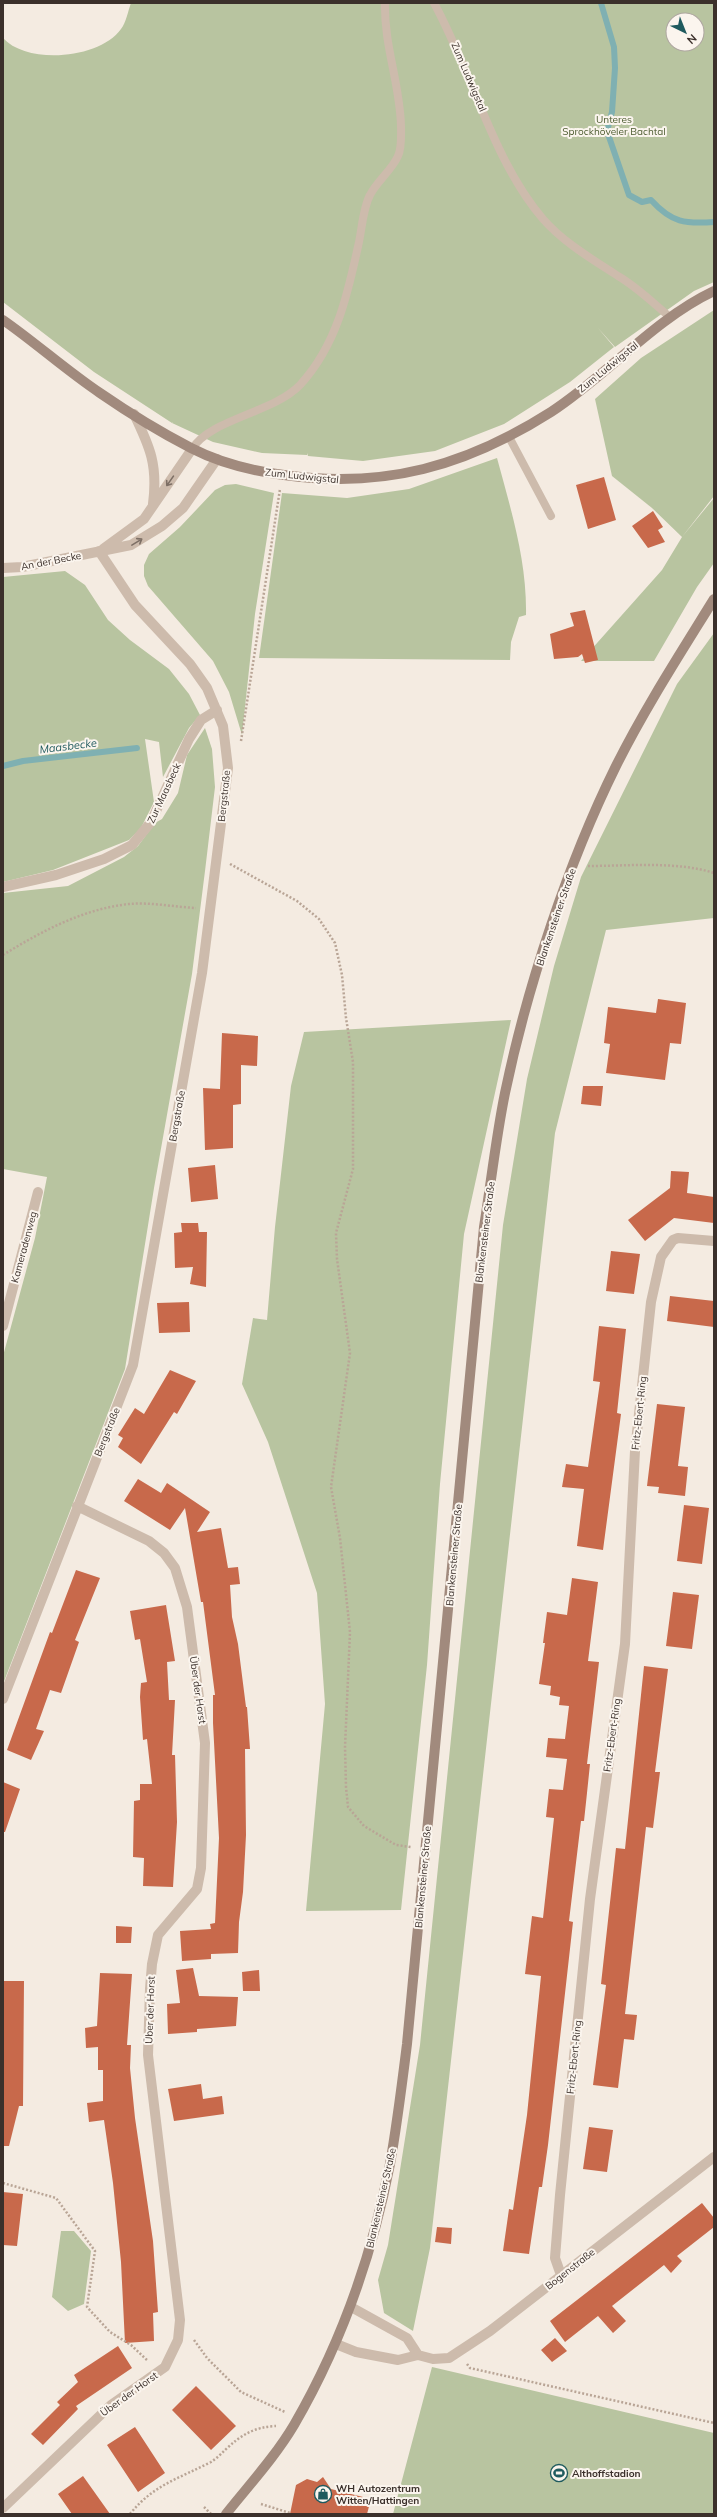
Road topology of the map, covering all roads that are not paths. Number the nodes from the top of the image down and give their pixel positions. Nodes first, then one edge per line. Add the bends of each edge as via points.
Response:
1 (385, 3) edge
2 (434, 3) edge
3 (714, 291) edge
4 (670, 317) junction
5 (3, 320) edge
6 (134, 414) junction
7 (509, 437) junction
8 (192, 449) junction
9 (217, 459) junction
10 (152, 507) junction
11 (551, 516) dead end
12 (99, 551) junction
13 (3, 568) edge
14 (714, 599) edge
15 (217, 710) junction
16 (3, 887) edge
17 (38, 1192) dead end
18 (714, 1241) edge
19 (3, 1326) edge
20 (77, 1506) junction
21 (3, 1699) edge
22 (714, 2157) edge
23 (561, 2275) junction
24 (351, 2307) junction
25 (336, 2344) junction
26 (418, 2355) junction
27 (3, 2508) edge
28 (226, 2514) edge

1 - 8 lane via 384,29 401,125 399,155 369,195 350,284 335,330 322,359 299,386 279,402 197,440
2 - 4 lane, Zum Ludwigstal via 449,30 517,183 543,220 568,243 618,276
3 - 4 main road, Zum Ludwigstal
4 - 7 main road, Zum Ludwigstal via 552,411
5 - 6 main road, Zum Ludwigstal via 100,393
6 - 8 main road, Zum Ludwigstal
6 - 10 street via 152,453 155,489
7 - 9 main road, Zum Ludwigstal via 438,466 401,475 336,480 259,471
7 - 11 lane
8 - 9 main road, Zum Ludwigstal
8 -> 10 street, An der Becke
12 -> 9 street, An der Becke via 131,546 162,526 183,508
10 - 12 street, An der Becke via 144,519
12 - 13 street, An der Becke via 22,568
12 - 15 street, Bergstraße via 135,605 190,664 207,688
14 - 24 main road, Blankensteiner Straße via 664,679 616,766 573,866 535,978 505,1093 484,1227 407,2044 390,2164 373,2238
15 - 16 street, Zur Maasbeck via 201,720 189,739 151,822 132,845 104,859 56,875
15 - 20 street, Bergstraße via 223,726 228,768 202,973 133,1365
17 - 19 street, Kameradenweg
18 - 23 street, Fritz-Ebert-Ring via 678,1238 673,1240 660,1257 651,1302 635,1451 625,1644 590,1899 560,2195 555,2258
20 - 21 street, Bergstraße
20 - 27 street, Über der Horst via 148,1541 164,1553 175,1568 186,1607 205,1743 202,1868 196,1889 158,1935 150,1989 148,2055 180,2320 178,2340 172,2357 155,2376 111,2405
22 - 23 street, Bogenstraße
23 - 26 street, Bogenstraße via 449,2358 433,2359
24 - 25 main road, Blankensteiner Straße
24 - 26 street via 407,2338
25 - 26 street, Bogenstraße via 356,2352 398,2360
25 - 28 main road, Blankensteiner Straße via 295,2422 274,2455

